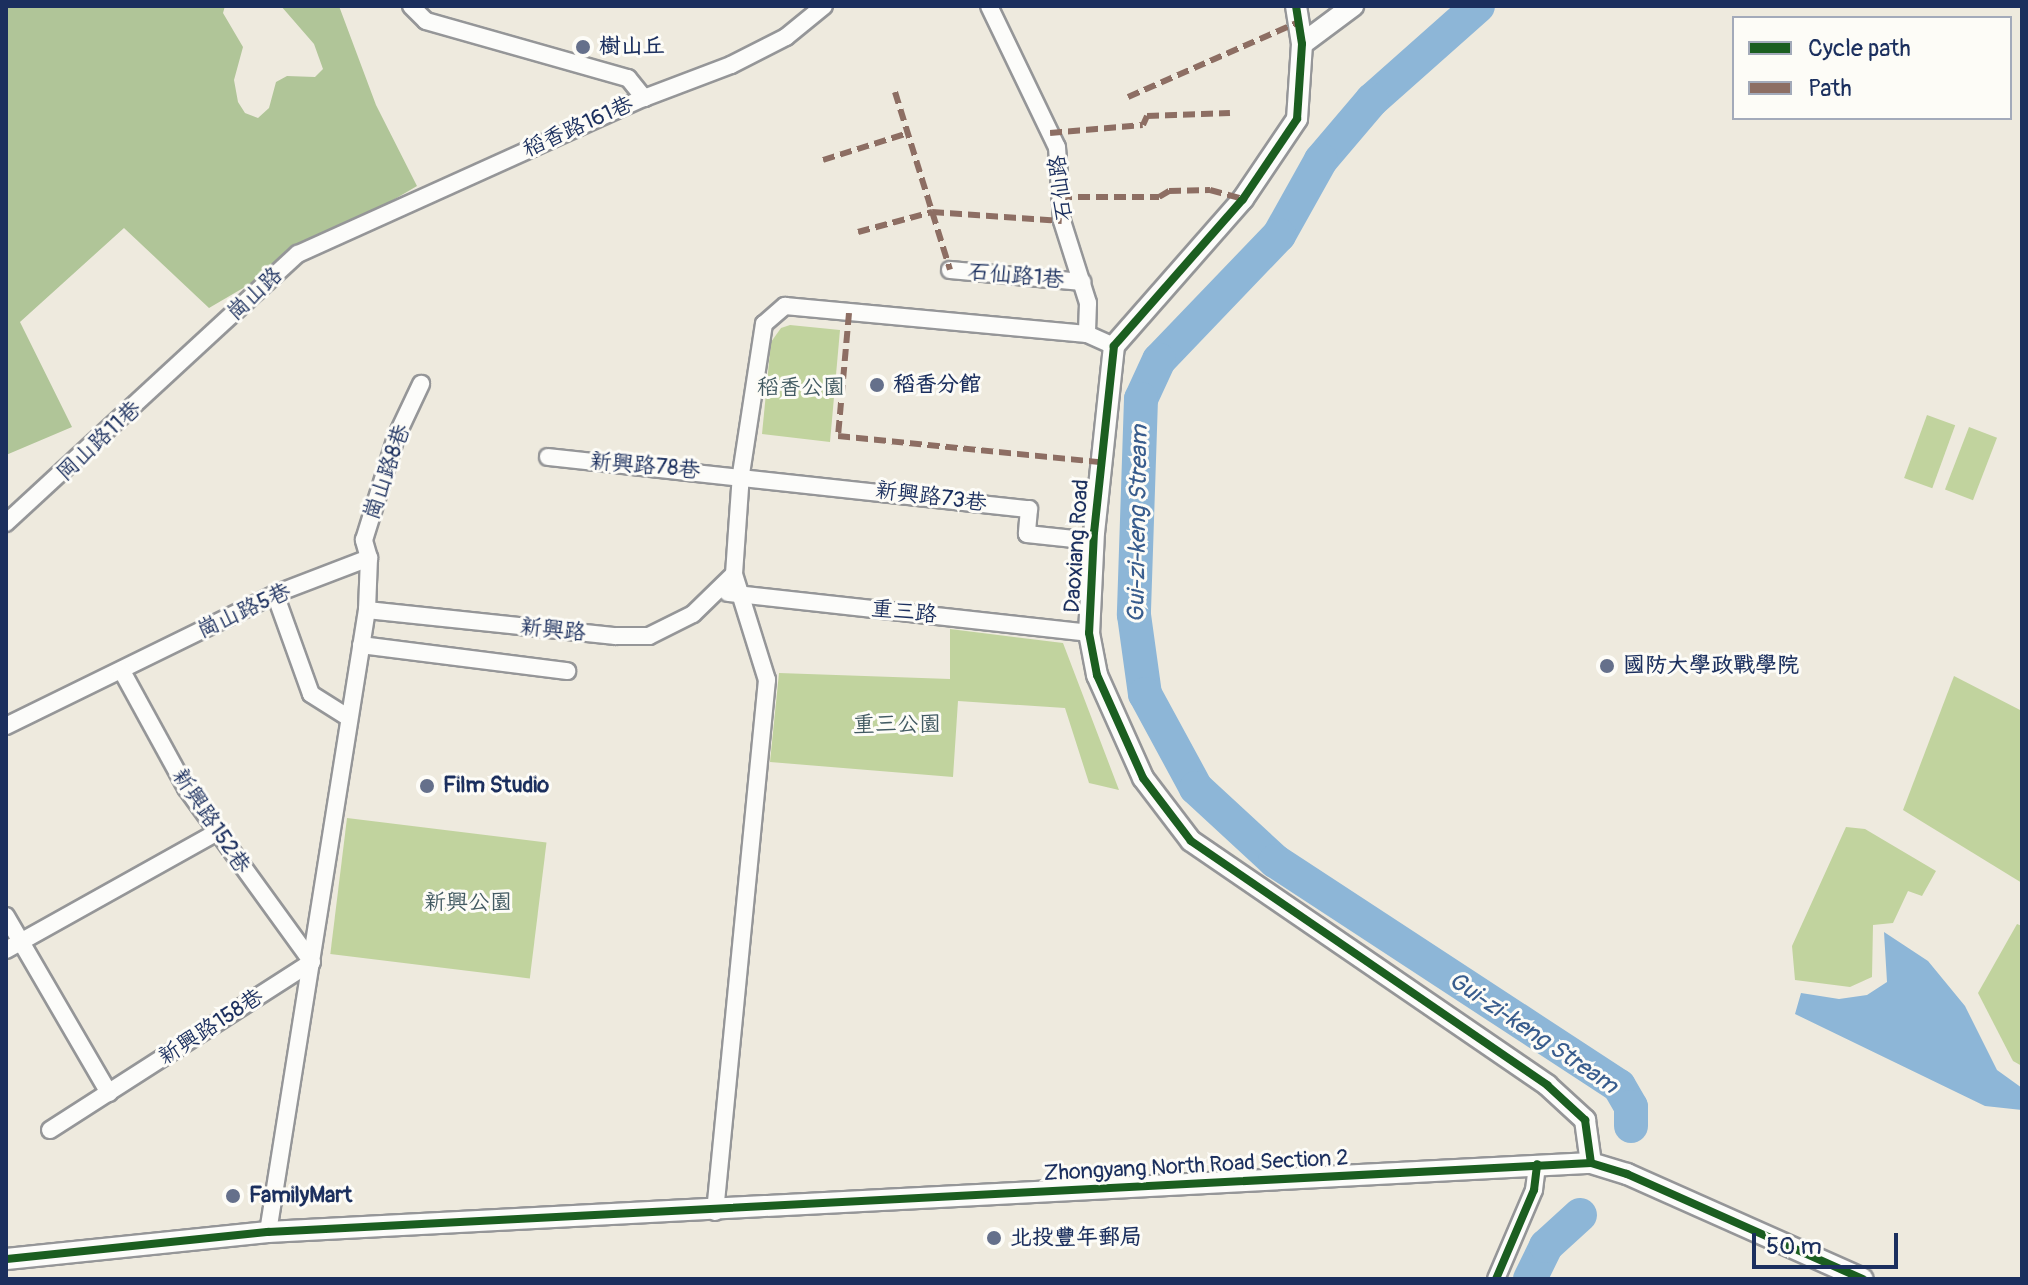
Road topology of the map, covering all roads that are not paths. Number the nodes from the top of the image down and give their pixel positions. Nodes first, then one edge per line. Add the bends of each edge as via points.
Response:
1 (411, 6) edge
2 (824, 6) edge
3 (989, 6) edge
4 (1296, 6) edge
5 (1353, 6) edge
6 (1302, 44) junction
7 (644, 98) junction
8 (327, 241) joint
9 (950, 270) dead end
10 (1082, 282) junction
11 (1087, 334) junction
12 (1114, 346) junction
13 (189, 357) joint
14 (421, 384) dead end
15 (548, 457) dead end
16 (741, 474) junction
17 (6, 523) edge
18 (1093, 541) junction
19 (369, 558) junction
20 (734, 574) junction
21 (718, 592) junction
22 (275, 594) junction
23 (737, 594) junction
24 (367, 610) junction
25 (1089, 633) junction
26 (361, 645) junction
27 (122, 671) junction
28 (567, 671) dead end
29 (349, 718) junction
30 (6, 726) edge
31 (215, 833) junction
32 (6, 916) edge
33 (14, 946) edge
34 (312, 962) junction
35 (109, 1093) junction
36 (50, 1130) dead end
37 (1591, 1163) junction
38 (1537, 1164) junction
39 (715, 1212) junction
40 (268, 1232) junction
41 (6, 1259) edge
42 (1496, 1279) edge
43 (1863, 1279) edge

1 - 7 street via 426,21 628,78
2 - 7 street, 稻香路161巷 via 786,37 731,65
3 - 10 street, 石仙路 via 1057,147 1062,221
4 - 6 street
5 - 6 street
6 - 12 street via 1297,119 1283,145 1243,199
7 - 8 street, 稻香路161巷
8 - 13 street, 崗山路 via 298,254
9 - 10 street, 石仙路1巷
10 - 11 street, 石仙路
11 - 12 street
11 - 16 street via 785,306 764,324
12 - 18 street, Daoxiang Road
13 - 17 street, 岡山路11巷
14 - 19 street, 崗山路8巷 via 396,437 364,540
15 - 16 street, 新興路78巷
16 - 18 street, 新興路73巷 via 1029,509 1027,534
16 - 20 street
18 - 25 street, Daoxiang Road
19 - 22 street, 崗山路5巷
19 - 24 street, 崗山路8巷
20 - 21 street, 新興路
20 - 23 street
21 - 23 street, 重三路
21 - 24 street, 新興路 via 693,614 649,636 582,634
22 - 27 street, 崗山路5巷
22 - 29 street via 311,694
23 - 25 street, 重三路
23 - 39 street via 767,680
24 - 26 street
25 - 37 street, Daoxiang Road via 1097,675 1121,738 1160,806 1191,841 1547,1085 1585,1120
26 - 28 street
26 - 29 street
27 - 30 street, 崗山路5巷 via 87,683
27 - 31 street, 新興路152巷
29 - 34 street
31 - 33 street
31 - 34 street, 新興路152巷
32 - 33 street
33 - 35 street
34 - 35 street, 新興路158巷
34 - 40 street
35 - 36 street, 新興路158巷
37 - 38 street, Zhongyang North Road Section 2
37 - 43 street, Zhongyang North Road Section 2 via 1627,1174
38 - 39 street, Zhongyang North Road Section 2
38 - 42 street via 1534,1190
39 - 40 street, Zhongyang North Road Section 2
40 - 41 street, Zhongyang North Road Section 2

